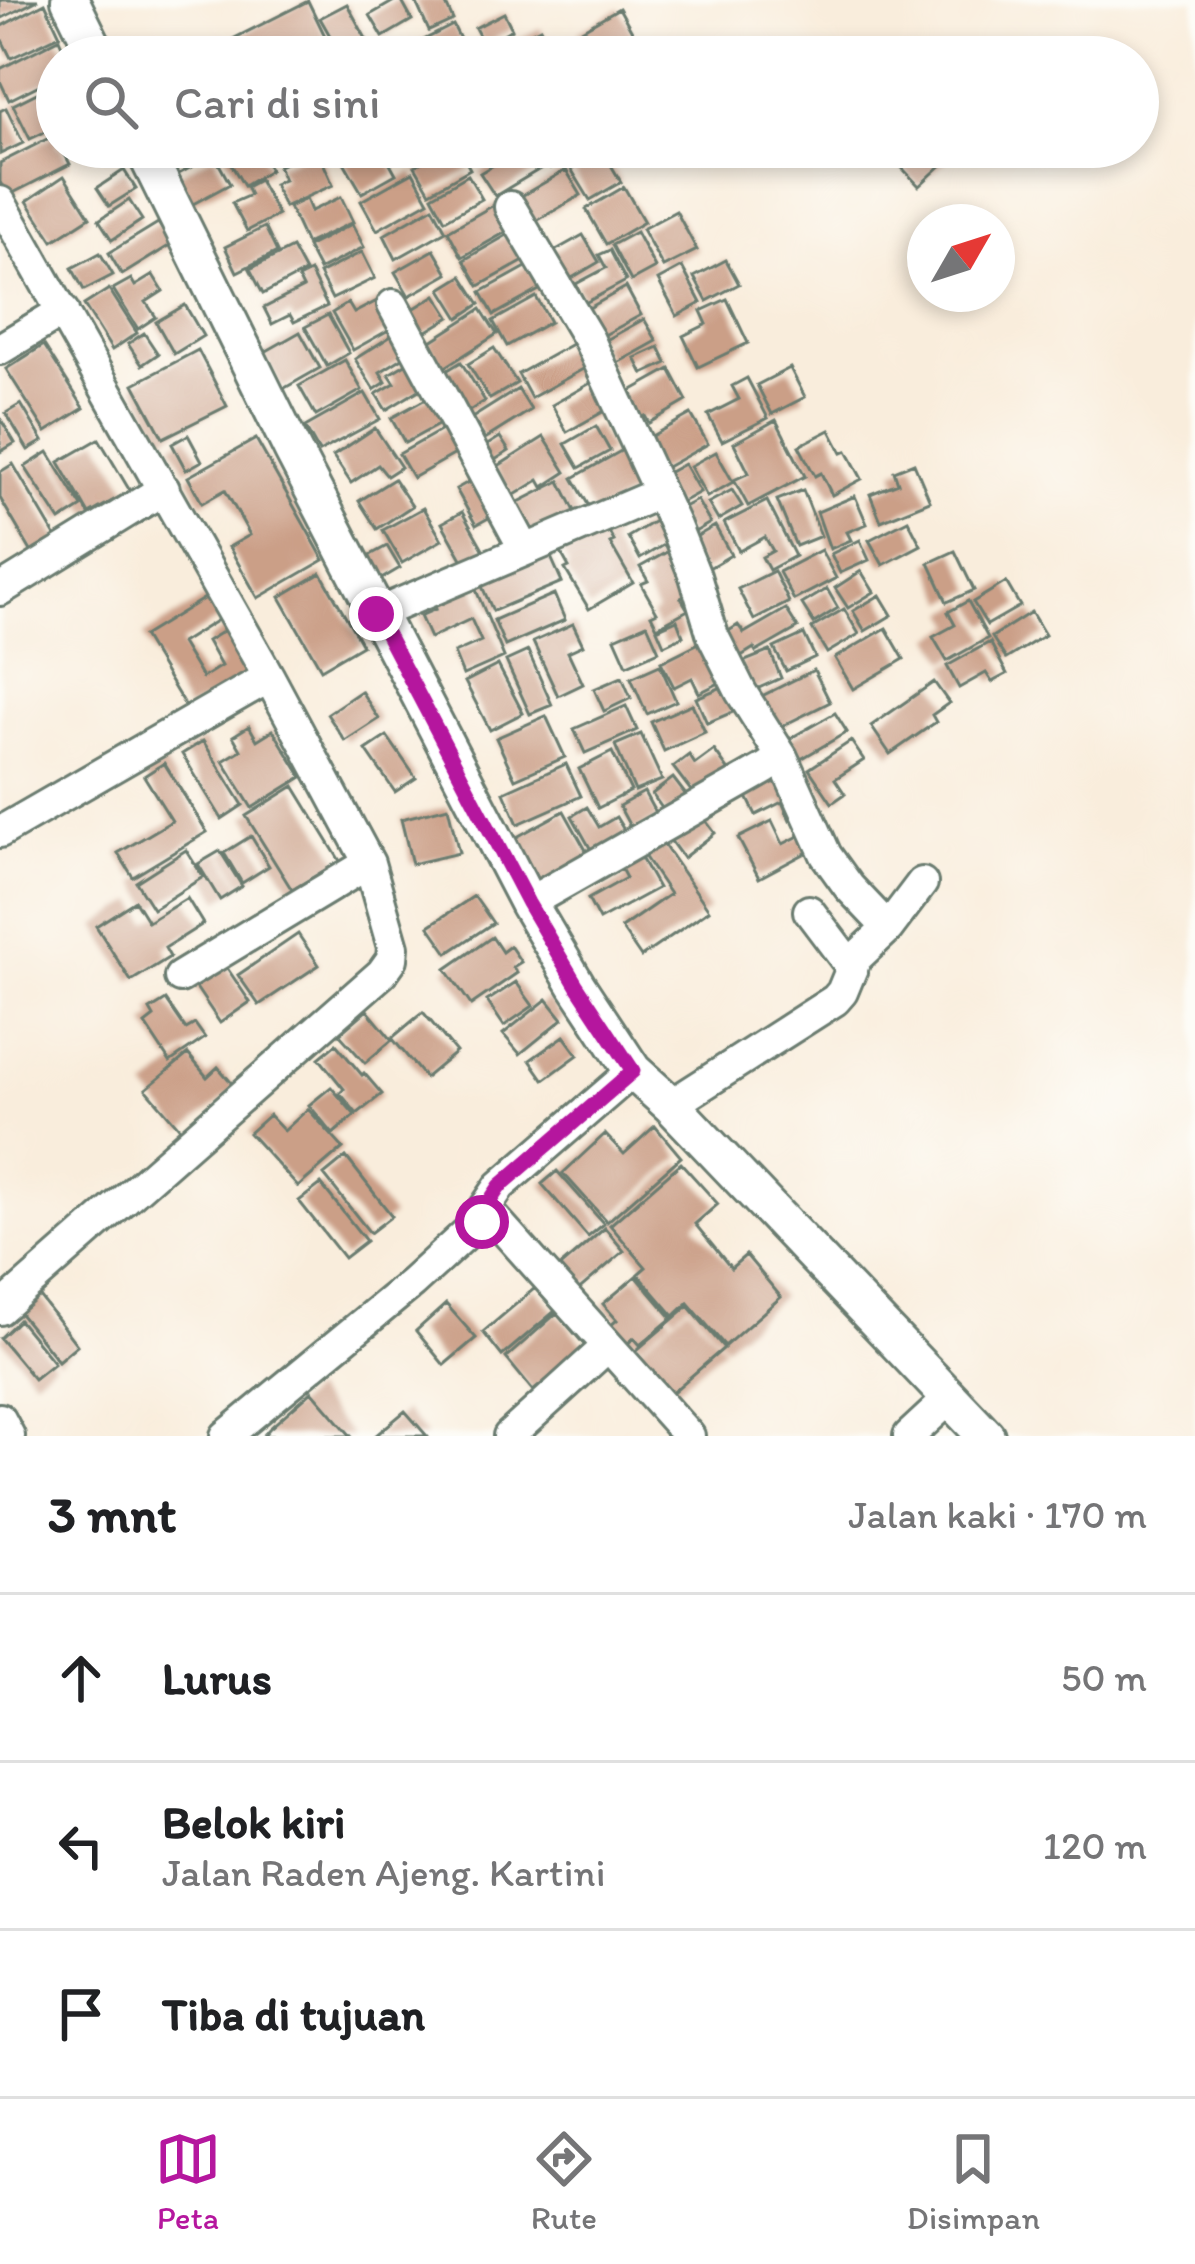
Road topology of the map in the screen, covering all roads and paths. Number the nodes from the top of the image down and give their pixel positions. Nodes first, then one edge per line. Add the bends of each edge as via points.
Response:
1 (70, 0) edge
2 (88, 36) edge
3 (153, 168) edge
4 (0, 202) edge
5 (510, 207) dead end
6 (393, 305) dead end
7 (63, 310) junction
8 (0, 349) edge
9 (164, 490) junction
10 (659, 493) junction
11 (525, 550) junction
12 (0, 590) edge
13 (376, 614) junction
14 (269, 677) junction
15 (782, 757) junction
16 (0, 832) edge
17 (368, 863) junction
18 (922, 884) dead end
19 (528, 903) junction
20 (809, 910) dead end
21 (888, 928) junction
22 (852, 968) junction
23 (180, 977) dead end
24 (633, 1071) junction
25 (671, 1106) junction
26 (485, 1208) junction
27 (0, 1310) edge
28 (608, 1346) junction
29 (950, 1398) junction
30 (0, 1419) edge
31 (9, 1436) edge
32 (226, 1436) edge
33 (509, 1436) edge
34 (688, 1436) edge
35 (909, 1436) edge
36 (986, 1436) edge

1 - 2 main road
3 - 13 main road
4 - 7 street
5 - 10 street via 590,340
6 - 11 street
7 - 8 street
7 - 9 street
9 - 12 street
9 - 14 street
10 - 11 street
10 - 15 street via 713,636
11 - 13 street
13 - 19 main road
14 - 16 street
14 - 17 street
15 - 19 street
15 - 21 street via 826,855
17 - 23 street
17 - 27 street via 394,947 382,973
18 - 21 street
19 - 24 main road
20 - 22 street
21 - 22 street
22 - 25 street via 835,1000
24 - 25 main road
24 - 26 street
25 - 29 main road
26 - 28 street
26 - 32 street via 486,1222
28 - 33 street
28 - 34 street
29 - 35 street
29 - 36 main road
30 - 31 street

